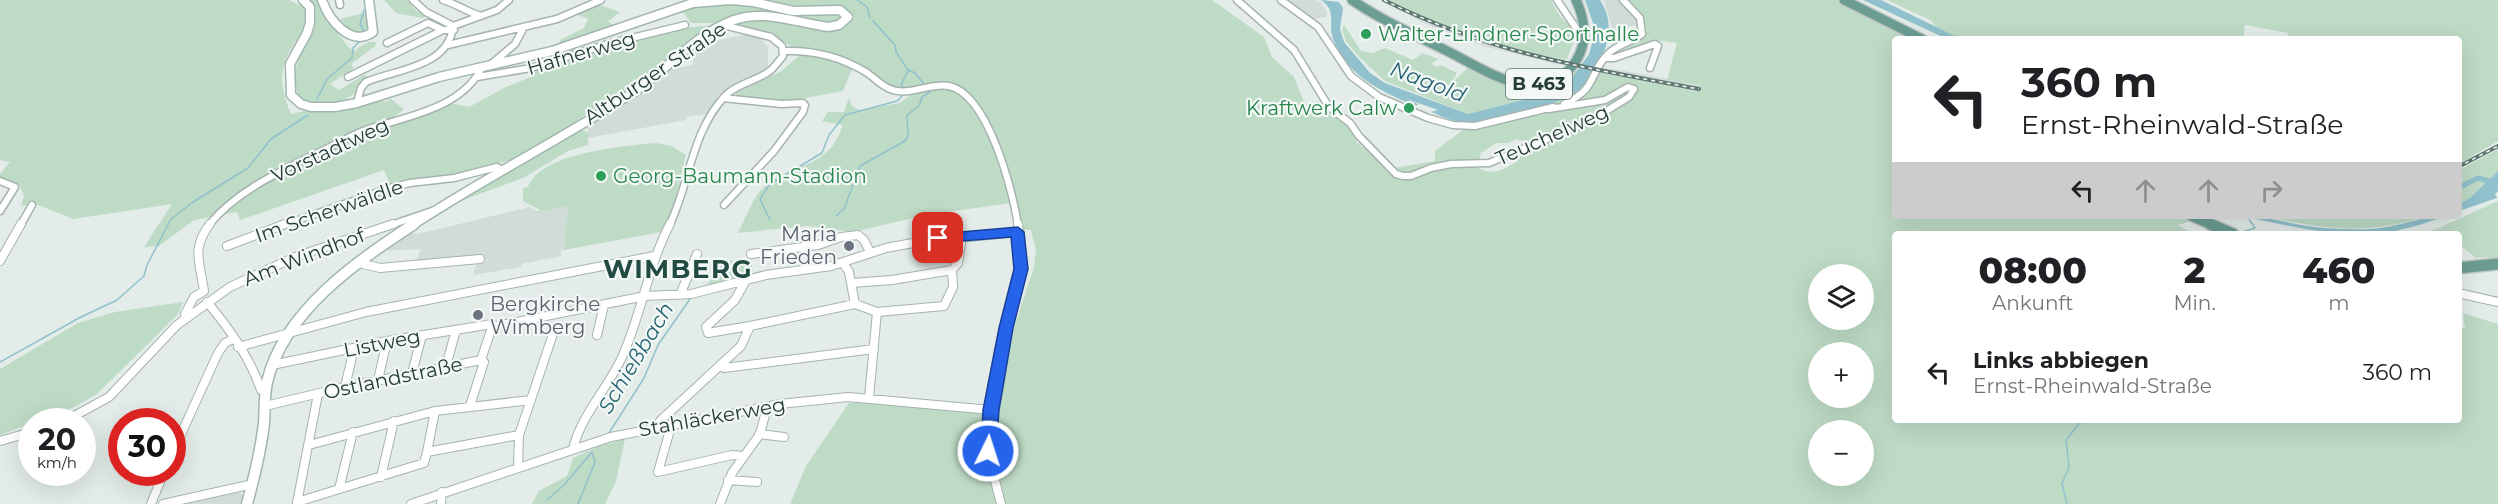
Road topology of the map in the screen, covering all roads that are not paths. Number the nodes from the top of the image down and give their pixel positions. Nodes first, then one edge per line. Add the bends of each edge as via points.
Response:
1 (303, 0) edge
2 (322, 0) edge
3 (369, 0) edge
4 (414, 0) edge
5 (443, 0) edge
6 (509, 0) edge
7 (601, 0) edge
8 (1237, 0) edge
9 (1281, 0) edge
10 (1352, 0) edge
11 (1557, 0) edge
12 (1576, 0) edge
13 (1623, 0) edge
14 (1845, 0) edge
15 (481, 16) junction
16 (685, 25) dead end
17 (727, 26) junction
18 (524, 27) junction
19 (454, 28) junction
20 (443, 30) junction
21 (1584, 34) junction
22 (1916, 36) edge
23 (387, 43) dead end
24 (448, 45) junction
25 (784, 51) junction
26 (1605, 58) junction
27 (488, 66) junction
28 (1650, 68) dead end
29 (348, 77) dead end
30 (477, 77) junction
31 (362, 98) junction
32 (723, 98) junction
33 (1549, 109) junction
34 (502, 170) junction
35 (0, 181) edge
36 (15, 187) junction
37 (0, 198) edge
38 (239, 199) joint
39 (724, 205) dead end
40 (32, 206) dead end
41 (0, 211) edge
42 (2196, 219) edge
43 (394, 223) joint
44 (406, 223) junction
45 (2210, 229) edge
46 (1018, 232) junction
47 (962, 236) junction
48 (227, 246) dead end
49 (870, 252) junction
50 (697, 254) dead end
51 (751, 254) dead end
52 (654, 256) junction
53 (480, 258) dead end
54 (0, 261) edge
55 (359, 263) junction
56 (843, 263) junction
57 (2498, 265) edge
58 (2462, 268) edge
59 (952, 270) junction
60 (746, 280) junction
61 (852, 283) junction
62 (680, 295) junction
63 (2462, 295) edge
64 (645, 296) junction
65 (207, 302) junction
66 (2498, 302) edge
67 (855, 304) junction
68 (604, 305) junction
69 (877, 312) junction
70 (186, 317) junction
71 (492, 324) dead end
72 (750, 326) junction
73 (555, 328) dead end
74 (456, 330) junction
75 (290, 333) junction
76 (422, 335) junction
77 (597, 335) dead end
78 (233, 339) junction
79 (387, 341) junction
80 (238, 347) junction
81 (354, 348) junction
82 (874, 349) junction
83 (481, 360) junction
84 (272, 365) junction
85 (446, 366) junction
86 (720, 366) junction
87 (412, 373) junction
88 (378, 380) junction
89 (345, 387) junction
90 (266, 389) junction
91 (318, 394) junction
92 (869, 398) junction
93 (531, 400) junction
94 (265, 406) junction
95 (470, 406) junction
96 (767, 407) junction
97 (92, 408) edge
98 (991, 410) junction
99 (435, 411) junction
100 (394, 421) junction
101 (186, 423) edge
102 (672, 423) junction
103 (658, 426) junction
104 (353, 432) junction
105 (759, 434) junction
106 (519, 435) junction
107 (18, 436) edge
108 (784, 437) dead end
109 (0, 441) edge
110 (309, 445) junction
111 (573, 448) junction
112 (427, 452) junction
113 (743, 456) junction
114 (518, 466) junction
115 (381, 477) junction
116 (728, 480) junction
117 (757, 482) dead end
118 (253, 484) junction
119 (158, 486) edge
120 (339, 489) junction
121 (441, 492) junction
122 (297, 503) edge
123 (151, 504) edge
124 (163, 504) edge
125 (247, 504) edge
126 (411, 504) edge
127 (441, 504) edge
128 (720, 504) edge
129 (1001, 504) edge

1 - 31 street, Altburger Straße via 310,7 310,23 290,64 291,95 311,107 335,107
2 - 3 street via 325,10 348,35 359,39 373,32
4 - 19 street
5 - 15 street
6 - 15 street
7 - 18 street via 577,12
8 - 33 street, Teuchelweg via 1294,50 1329,107 1350,123 1396,174 1411,176 1451,164 1489,163 1590,121 1629,97 1634,89 1629,87 1605,100
9 - 33 street via 1318,27 1351,76 1379,97 1428,118 1465,127
10 - 21 main road, B 463 via 1389,24 1509,82 1548,82 1570,69 1582,51
11 - 21 street
12 - 21 main road
13 - 26 street via 1640,18 1642,34
14 - 22 main road
15 - 19 street
16 - 30 street, Hafnerweg via 531,68
17 - 25 street via 771,37
17 - 27 street, Altburger Straße via 753,17 828,27 839,25 848,17 840,10 793,11 742,1 703,2 670,9 552,51
17 - 34 street, Altburger Straße via 709,34 644,85
18 - 24 street
18 - 27 street, Vorstadtweg via 516,43
19 - 20 street
19 - 24 street
20 - 23 street via 428,23
20 - 29 street
24 - 31 street via 420,64 372,79 363,85
25 - 32 street via 781,61 770,71
25 - 46 street via 815,52 841,60 895,91 936,85 963,92 982,117 1004,166
26 - 28 street via 1655,44 1657,50
26 - 33 street via 1585,93
27 - 30 street, Vorstadtweg
27 - 31 street, Altburger Straße
30 - 38 street, Vorstadtweg via 452,99 360,132 259,183
32 - 39 street via 805,105 774,151
32 - 52 street via 700,137 677,210
34 - 44 street, Altburger Straße
34 - 48 street, Im Scherwäldle via 497,167 399,186
35 - 36 street
36 - 37 street
36 - 41 street
38 - 70 street, Am Windhof via 200,236 197,249 204,291 194,297
40 - 54 street
42 - 45 main road
43 - 44 street, Am Windhof
43 - 65 street, Am Windhof via 277,264
44 - 55 street, Altburger Straße
46 - 47 street, Ostlandstraße
46 - 98 street via 1019,279
47 - 49 street, Ostlandstraße
47 - 59 street via 958,263
49 - 51 street via 858,235
49 - 56 street, Ostlandstraße
50 - 62 street
52 - 64 street
52 - 75 street via 366,312
53 - 55 street via 380,268
55 - 75 street, Altburger Straße via 319,298
56 - 60 street, Ostlandstraße
56 - 61 street
57 - 58 main road
59 - 61 street
59 - 69 street via 953,287 944,306
60 - 62 street, Ostlandstraße
60 - 72 street via 730,305 706,327 708,333
61 - 67 street
62 - 64 street, Ostlandstraße
63 - 66 street
64 - 68 street, Ostlandstraße
64 - 111 street via 624,354 576,436
65 - 70 street, Am Windhof
65 - 78 street
67 - 69 street
67 - 72 street
68 - 77 street
68 - 83 street, Ostlandstraße via 492,327
69 - 82 street
70 - 97 street, Am Windhof via 116,390
71 - 74 street, Listweg
72 - 86 street via 741,346
73 - 93 street
74 - 76 street, Listweg
74 - 85 street
75 - 80 street
75 - 84 street, Altburger Straße
76 - 79 street, Listweg
76 - 87 street
78 - 80 street
78 - 101 street via 218,353
79 - 81 street, Listweg
79 - 88 street
80 - 90 street via 254,370 261,390
81 - 84 street, Listweg
81 - 89 street
82 - 86 street via 758,365
82 - 92 street
83 - 85 street, Ostlandstraße
83 - 95 street via 484,362
84 - 90 street, Altburger Straße
85 - 87 street, Ostlandstraße
86 - 103 street
87 - 88 street, Ostlandstraße
88 - 89 street, Ostlandstraße
89 - 91 street, Ostlandstraße
90 - 94 street, Altburger Straße
91 - 94 street, Ostlandstraße
91 - 110 street
92 - 96 street, Stahläckerweg via 821,398
92 - 98 street, Stahläckerweg
93 - 95 street
93 - 106 street
94 - 118 street, Altburger Straße
95 - 99 street
96 - 102 street, Stahläckerweg
96 - 105 street
98 - 129 street via 988,451
99 - 100 street
99 - 112 street
100 - 104 street
100 - 115 street
102 - 103 street, Stahläckerweg
102 - 113 street via 658,472 732,455
103 - 111 street, Stahläckerweg
104 - 110 street
104 - 120 street
105 - 108 street
105 - 113 street
106 - 112 street
106 - 114 street
107 - 109 street
110 - 122 street
111 - 114 street, Stahläckerweg
112 - 115 street via 426,463
113 - 116 street
114 - 121 street, Stahläckerweg
115 - 120 street
116 - 117 street
116 - 128 street
118 - 124 street
118 - 125 street, Altburger Straße
119 - 123 street
120 - 122 street
121 - 126 street, Stahläckerweg
121 - 127 street

